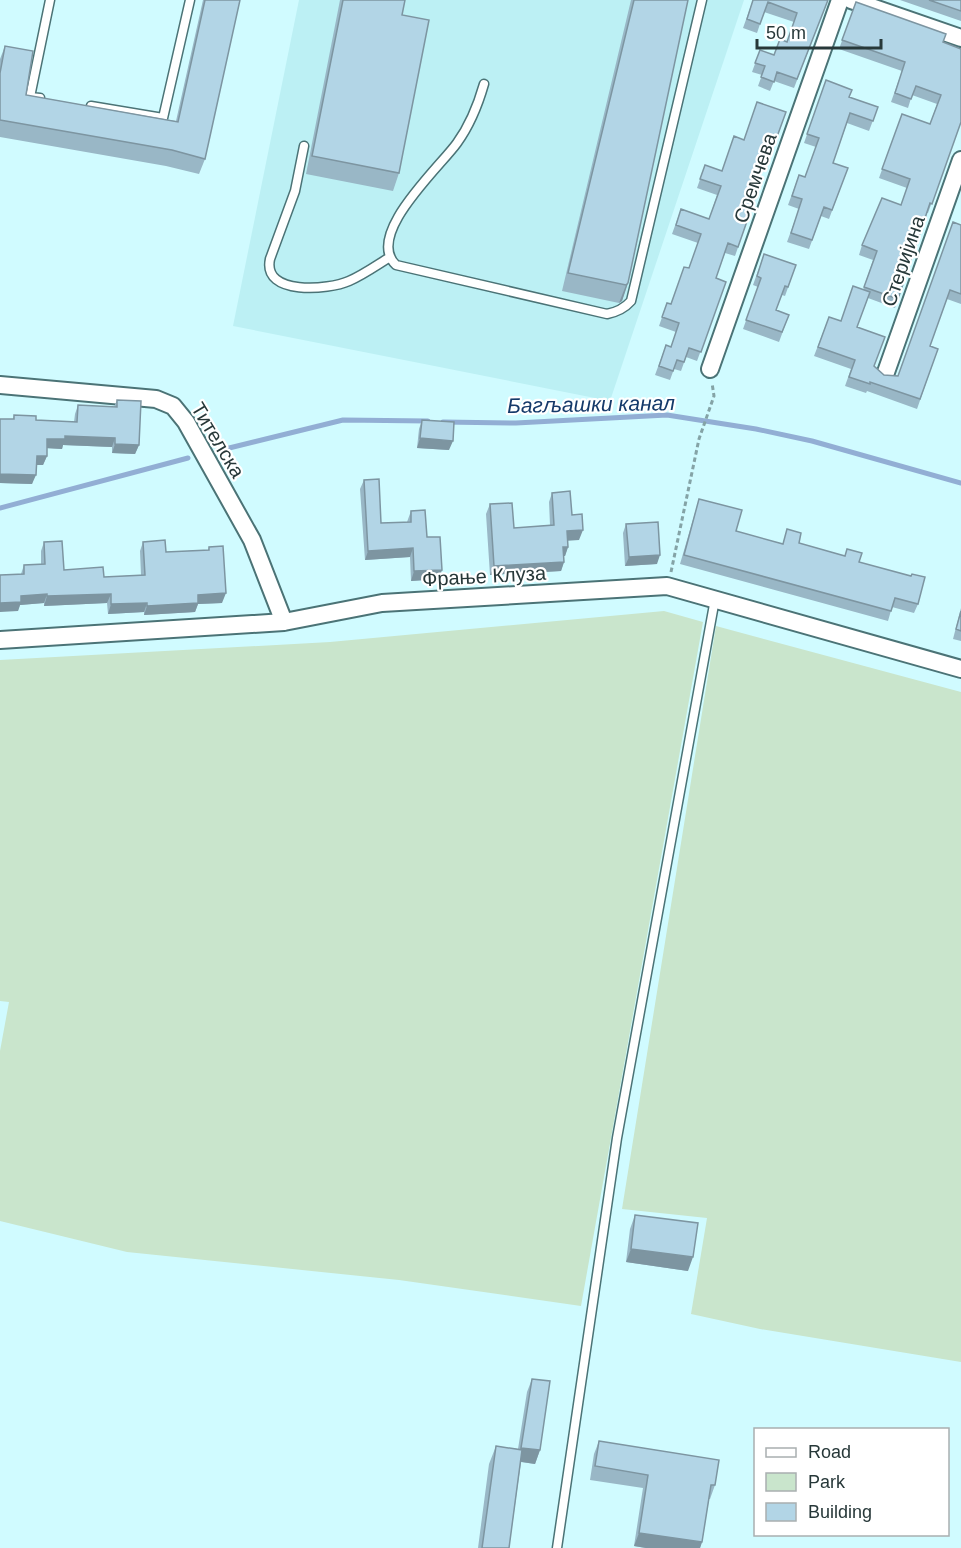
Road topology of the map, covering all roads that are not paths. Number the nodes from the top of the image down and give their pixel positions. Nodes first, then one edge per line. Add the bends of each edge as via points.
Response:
1 (50, 0) edge
2 (190, 0) edge
3 (702, 0) edge
4 (840, 0) edge
5 (851, 0) edge
6 (961, 38) edge
7 (484, 84) dead end
8 (52, 100) edge
9 (86, 106) edge
10 (304, 146) dead end
11 (961, 160) edge
12 (390, 257) junction
13 (710, 369) dead end
14 (885, 375) edge
15 (0, 385) edge
16 (715, 599) junction
17 (284, 621) junction
18 (0, 640) edge
19 (961, 669) edge
20 (557, 1548) edge

1 - 8 lane via 30,96
2 - 9 lane via 163,118
3 - 12 lane via 631,301 626,307 607,314 396,265
4 - 13 street, Сремчева
5 - 6 street
7 - 12 lane via 457,144 397,219 388,246
10 - 12 lane via 292,202 270,259 273,276 293,286 329,287 350,281
11 - 14 street, Стеријина
15 - 17 street, Тителска via 156,399 172,406 186,422 252,540
16 - 17 street, Фрање Клуза via 668,586 382,603
16 - 19 street, Фрање Клуза
16 - 20 lane via 617,1138
17 - 18 street, Фрање Клуза

